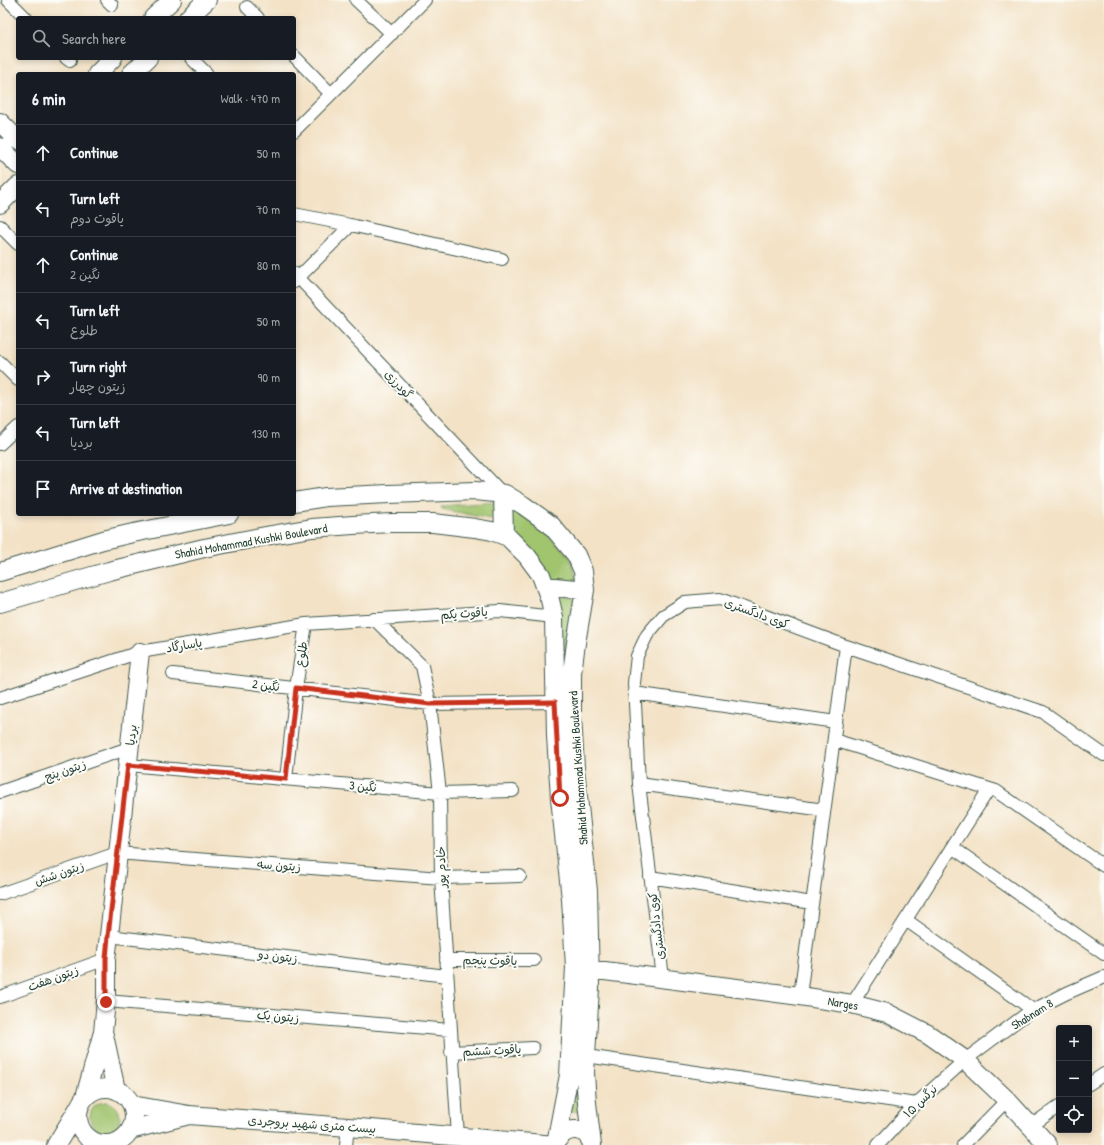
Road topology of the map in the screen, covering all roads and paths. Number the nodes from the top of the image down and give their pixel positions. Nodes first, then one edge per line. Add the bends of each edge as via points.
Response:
1 (8, 0) edge
2 (172, 0) edge
3 (206, 0) edge
4 (356, 0) edge
5 (425, 0) edge
6 (247, 7) dead end
7 (24, 16) edge
8 (155, 16) edge
9 (190, 16) edge
10 (256, 16) edge
11 (392, 34) junction
12 (296, 58) edge
13 (111, 60) edge
14 (146, 60) edge
15 (193, 60) edge
16 (99, 72) edge
17 (134, 72) edge
18 (205, 72) edge
19 (331, 94) junction
20 (0, 122) edge
21 (296, 130) edge
22 (16, 138) edge
23 (16, 188) edge
24 (0, 204) edge
25 (296, 214) edge
26 (351, 225) junction
27 (0, 226) edge
28 (16, 242) edge
29 (502, 259) dead end
30 (296, 278) edge
31 (0, 362) edge
32 (16, 378) edge
33 (16, 428) edge
34 (0, 444) edge
35 (503, 494) junction
36 (296, 502) edge
37 (219, 516) edge
38 (504, 535) junction
39 (0, 572) edge
40 (545, 586) junction
41 (585, 590) junction
42 (0, 603) edge
43 (554, 617) junction
44 (374, 619) junction
45 (306, 624) junction
46 (846, 646) junction
47 (140, 652) junction
48 (173, 674) dead end
49 (296, 688) junction
50 (634, 693) junction
51 (0, 698) edge
52 (555, 702) junction
53 (430, 704) junction
54 (836, 722) junction
55 (834, 740) junction
56 (129, 748) junction
57 (1104, 755) edge
58 (128, 765) junction
59 (286, 779) junction
60 (639, 784) junction
61 (989, 789) junction
62 (513, 791) dead end
63 (0, 792) edge
64 (440, 793) junction
65 (824, 810) junction
66 (952, 847) junction
67 (117, 853) junction
68 (1104, 866) edge
69 (520, 876) dead end
70 (650, 877) junction
71 (441, 878) junction
72 (0, 894) edge
73 (812, 903) junction
74 (906, 920) junction
75 (108, 936) junction
76 (1104, 954) edge
77 (106, 959) junction
78 (446, 960) junction
79 (534, 960) dead end
80 (589, 969) junction
81 (447, 976) junction
82 (1104, 977) edge
83 (662, 978) junction
84 (800, 996) junction
85 (0, 997) edge
86 (106, 1002) junction
87 (852, 1004) junction
88 (1033, 1010) junction
89 (450, 1030) junction
90 (103, 1032) junction
91 (533, 1048) dead end
92 (452, 1052) junction
93 (586, 1056) junction
94 (965, 1060) junction
95 (1104, 1074) edge
96 (1092, 1082) edge
97 (116, 1090) junction
98 (1007, 1100) junction
99 (81, 1103) junction
100 (916, 1104) junction
101 (132, 1105) junction
102 (1056, 1108) edge
103 (189, 1115) junction
104 (1031, 1126) junction
105 (348, 1127) junction
106 (130, 1130) junction
107 (458, 1136) junction
108 (556, 1144) edge
109 (56, 1145) edge
110 (106, 1145) edge
111 (346, 1145) edge
112 (592, 1145) edge
113 (878, 1145) edge
114 (963, 1145) edge
115 (1048, 1145) edge

1 - 7 street
2 - 8 main road
3 - 9 main road
4 - 11 street
5 - 11 street
6 - 10 street
11 - 19 street
12 - 19 street
13 - 16 main road
14 - 17 main road
15 - 18 street
19 - 21 street
20 - 22 main road
23 - 24 main road
25 - 26 street
26 - 29 street
26 - 30 street
27 - 28 street
30 - 35 street, گودرزی
31 - 32 street
33 - 34 street
35 - 36 main road, Shahid Mohammad Kushki Boulevard via 475,491 389,494
35 - 38 main road
35 - 41 main road, Shahid Mohammad Kushki Boulevard via 538,514 564,540 576,555 583,571
37 - 39 main road via 103,540
38 - 40 main road, Shahid Mohammad Kushki Boulevard via 527,556 541,575
38 - 42 main road, Shahid Mohammad Kushki Boulevard via 475,528 433,524 384,523 312,528 182,553
40 - 41 main road
40 - 43 main road, Shahid Mohammad Kushki Boulevard
41 - 80 main road, Shahid Mohammad Kushki Boulevard via 572,673 572,715 588,891
43 - 44 street, یاقوت یکم via 500,611
43 - 52 main road, Shahid Mohammad Kushki Boulevard
44 - 45 street, پاسارگاد
44 - 53 street, خادم پور via 422,666
45 - 47 street, پاسارگاد
45 - 49 street, طلوع
46 - 50 street, کوی دادگستری via 720,600 685,602 663,616 646,635 637,656
46 - 54 street
46 - 57 street, کوی دادگستری via 1043,712
47 - 51 street, پاسارگاد
47 - 56 main road, بردیا
48 - 49 street, نگین 2
49 - 53 street, نگین 2
49 - 59 street, طلوع
50 - 54 street
50 - 60 street, کوی دادگستری
52 - 53 street, نگین 2
52 - 108 main road, Shahid Mohammad Kushki Boulevard via 560,798 575,967 570,1076
53 - 64 street, خادم پور
54 - 55 street
55 - 61 street
55 - 65 street
56 - 58 main road, بردیا
56 - 63 street, زیتون پنج
58 - 59 street, نگین 3
58 - 67 main road, بردیا
59 - 64 street, نگین 3
60 - 65 street
60 - 70 street, کوی دادگستری
61 - 66 street
61 - 68 street via 996,791
62 - 64 street, نگین 3
64 - 71 street, خادم پور
65 - 73 street
66 - 74 street
66 - 76 street
67 - 71 street, زیتون سه
67 - 72 street, زیتون شش
67 - 75 main road, بردیا
69 - 71 street, زیتون سه
70 - 73 street
70 - 83 street, کوی دادگستری
71 - 78 street, خادم پور
73 - 84 street
74 - 87 street
74 - 88 street
75 - 77 main road, بردیا
75 - 81 street, زیتون دو
77 - 85 street, زیتون هفت
77 - 86 main road, بردیا
78 - 79 street, یاقوت پنجم
78 - 81 street, خادم پور
80 - 83 main road, Narges
80 - 93 main road, Shahid Mohammad Kushki Boulevard
81 - 89 street, خادم پور
82 - 88 street, Shabnam 8
83 - 84 main road, Narges
84 - 87 main road, Narges
86 - 89 street, زیتون یک
86 - 90 main road, بردیا
87 - 94 main road, Narges via 887,1013 928,1034
88 - 94 street, Shabnam 8
89 - 92 street, خادم پور
90 - 97 main road
90 - 99 main road
91 - 92 street, یاقوت ششم
92 - 107 street, خادم پور
93 - 100 street
93 - 112 main road, Shahid Mohammad Kushki Boulevard via 586,1103
94 - 98 main road, Narges
94 - 100 street, نرگس ۱۵
95 - 96 street
97 - 99 main road via 99,1088 91,1092
97 - 101 main road
98 - 104 main road, Narges
98 - 114 street
99 - 109 main road
99 - 110 main road via 77,1117 82,1131 86,1137
100 - 113 street, نرگس ۱۵
101 - 103 main road, بیست متری شهید بروجردی
101 - 106 main road via 134,1118
102 - 104 street
103 - 105 main road, بیست متری شهید بروجردی
103 - 106 main road, بیست متری شهید بروجردی
104 - 115 main road, Narges
105 - 107 main road, بیست متری شهید بروجردی
105 - 111 street
106 - 110 main road via 124,1138
107 - 108 main road, بیست متری شهید بروجردی
108 - 112 main road via 558,1138 573,1130 584,1133

